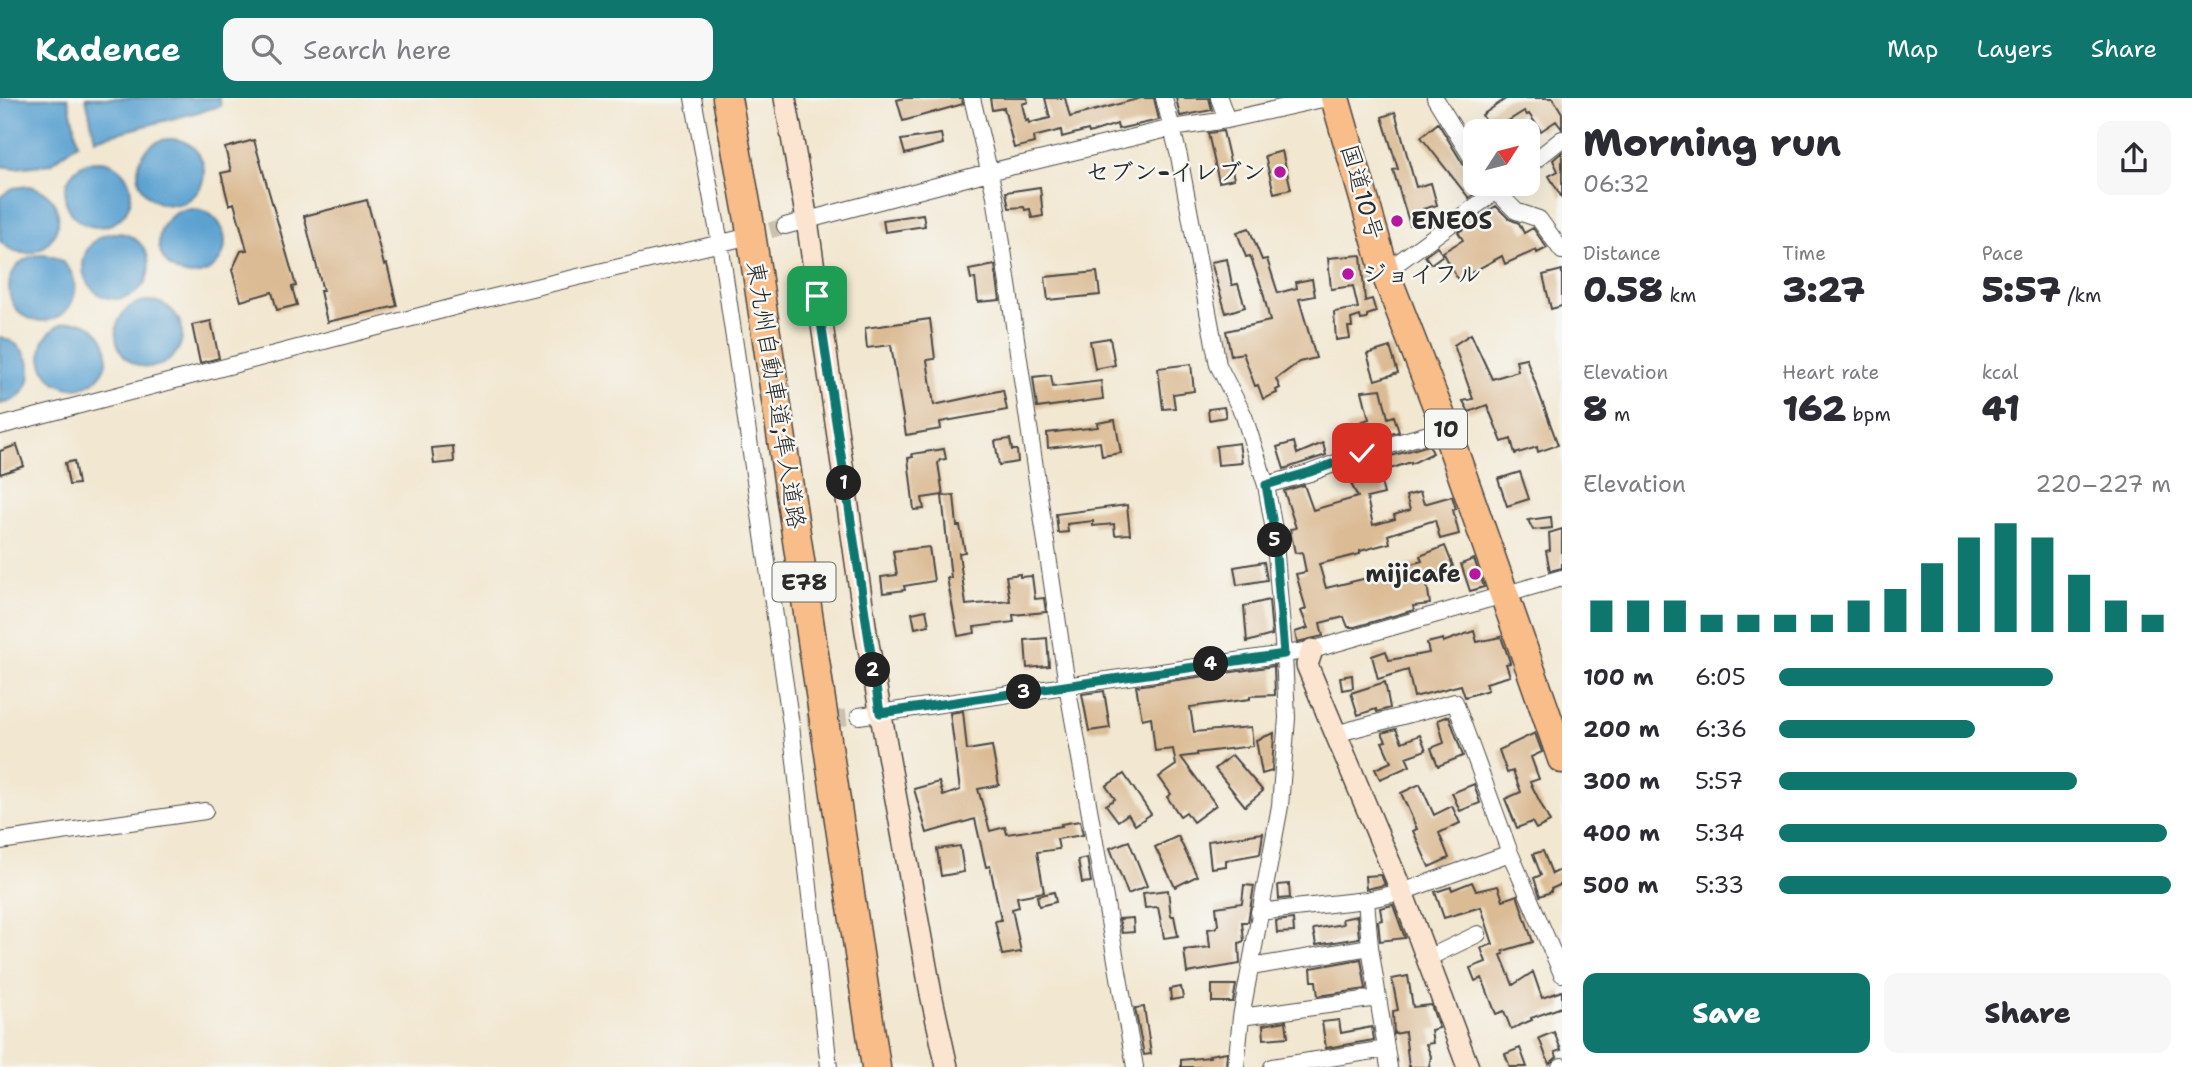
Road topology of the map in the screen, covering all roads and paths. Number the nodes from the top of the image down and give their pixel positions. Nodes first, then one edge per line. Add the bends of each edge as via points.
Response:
1 (693, 98) edge
2 (727, 98) edge
3 (747, 98) edge
4 (785, 98) edge
5 (972, 98) edge
6 (1164, 98) edge
7 (1219, 98) edge
8 (1327, 98) edge
9 (1335, 98) edge
10 (1435, 98) edge
11 (1227, 120) junction
12 (1172, 128) junction
13 (1562, 139) edge
14 (1463, 144) edge
15 (1540, 156) edge
16 (989, 172) junction
17 (1484, 196) edge
18 (1505, 196) edge
19 (807, 220) junction
20 (785, 226) tunnel mouth
21 (742, 238) tunnel mouth
22 (720, 243) junction
23 (1562, 251) edge
24 (1385, 272) junction
25 (0, 426) edge
26 (1446, 429) junction
27 (1266, 485) junction
28 (1562, 578) edge
29 (1502, 593) junction
30 (1312, 650) junction
31 (1284, 654) junction
32 (1067, 685) junction
33 (880, 713) junction
34 (859, 716) tunnel mouth
35 (1335, 734) junction
36 (1562, 759) edge
37 (205, 811) dead end
38 (0, 841) edge
39 (1510, 853) junction
40 (1402, 892) junction
41 (1366, 900) junction
42 (1259, 912) junction
43 (1478, 934) dead end
44 (1370, 947) junction
45 (1428, 958) junction
46 (1251, 967) junction
47 (1562, 974) edge
48 (1378, 998) junction
49 (1241, 1017) junction
50 (1387, 1049) junction
51 (829, 1067) edge
52 (876, 1067) edge
53 (895, 1067) edge
54 (947, 1067) edge
55 (1135, 1067) edge
56 (1236, 1067) edge
57 (1272, 1067) edge
58 (1389, 1067) edge
59 (1468, 1067) edge

1 - 22 street
2 - 52 highway, 東九州自動車道;隼人道路 / E78
3 - 53 highway, 東九州自動車道;隼人道路 / E78
4 - 19 street
5 - 16 street
6 - 12 street
7 - 11 street
8 - 11 street
9 - 24 highway, 国道10号 / 10
10 - 14 street
11 - 12 street
12 - 16 street
12 - 27 street via 1218,365 1244,416
13 - 15 street
16 - 19 street
16 - 32 street
17 - 24 street
18 - 23 street via 1516,211 1539,219
19 - 20 street
19 - 33 street
21 - 22 street
22 - 25 street via 473,302
22 - 51 street via 791,724
24 - 26 highway, 国道10号 / 10
26 - 27 street
26 - 29 highway, 国道10号 / 10
27 - 31 street
28 - 29 street
29 - 30 street
29 - 36 highway, 国道10号 / 10
30 - 31 street
30 - 35 street via 1307,665
31 - 32 street
31 - 42 street via 1287,718 1280,806
32 - 33 street
32 - 55 street
33 - 34 street
33 - 54 street
35 - 39 street via 1455,702
35 - 40 street
37 - 38 street
39 - 40 street
39 - 47 street
40 - 41 street
40 - 45 street
41 - 42 street
41 - 44 street
42 - 46 street
43 - 45 street
44 - 46 street
44 - 48 street
45 - 59 street
46 - 49 street
48 - 49 street
48 - 50 street
49 - 56 street
50 - 57 street
50 - 58 street

